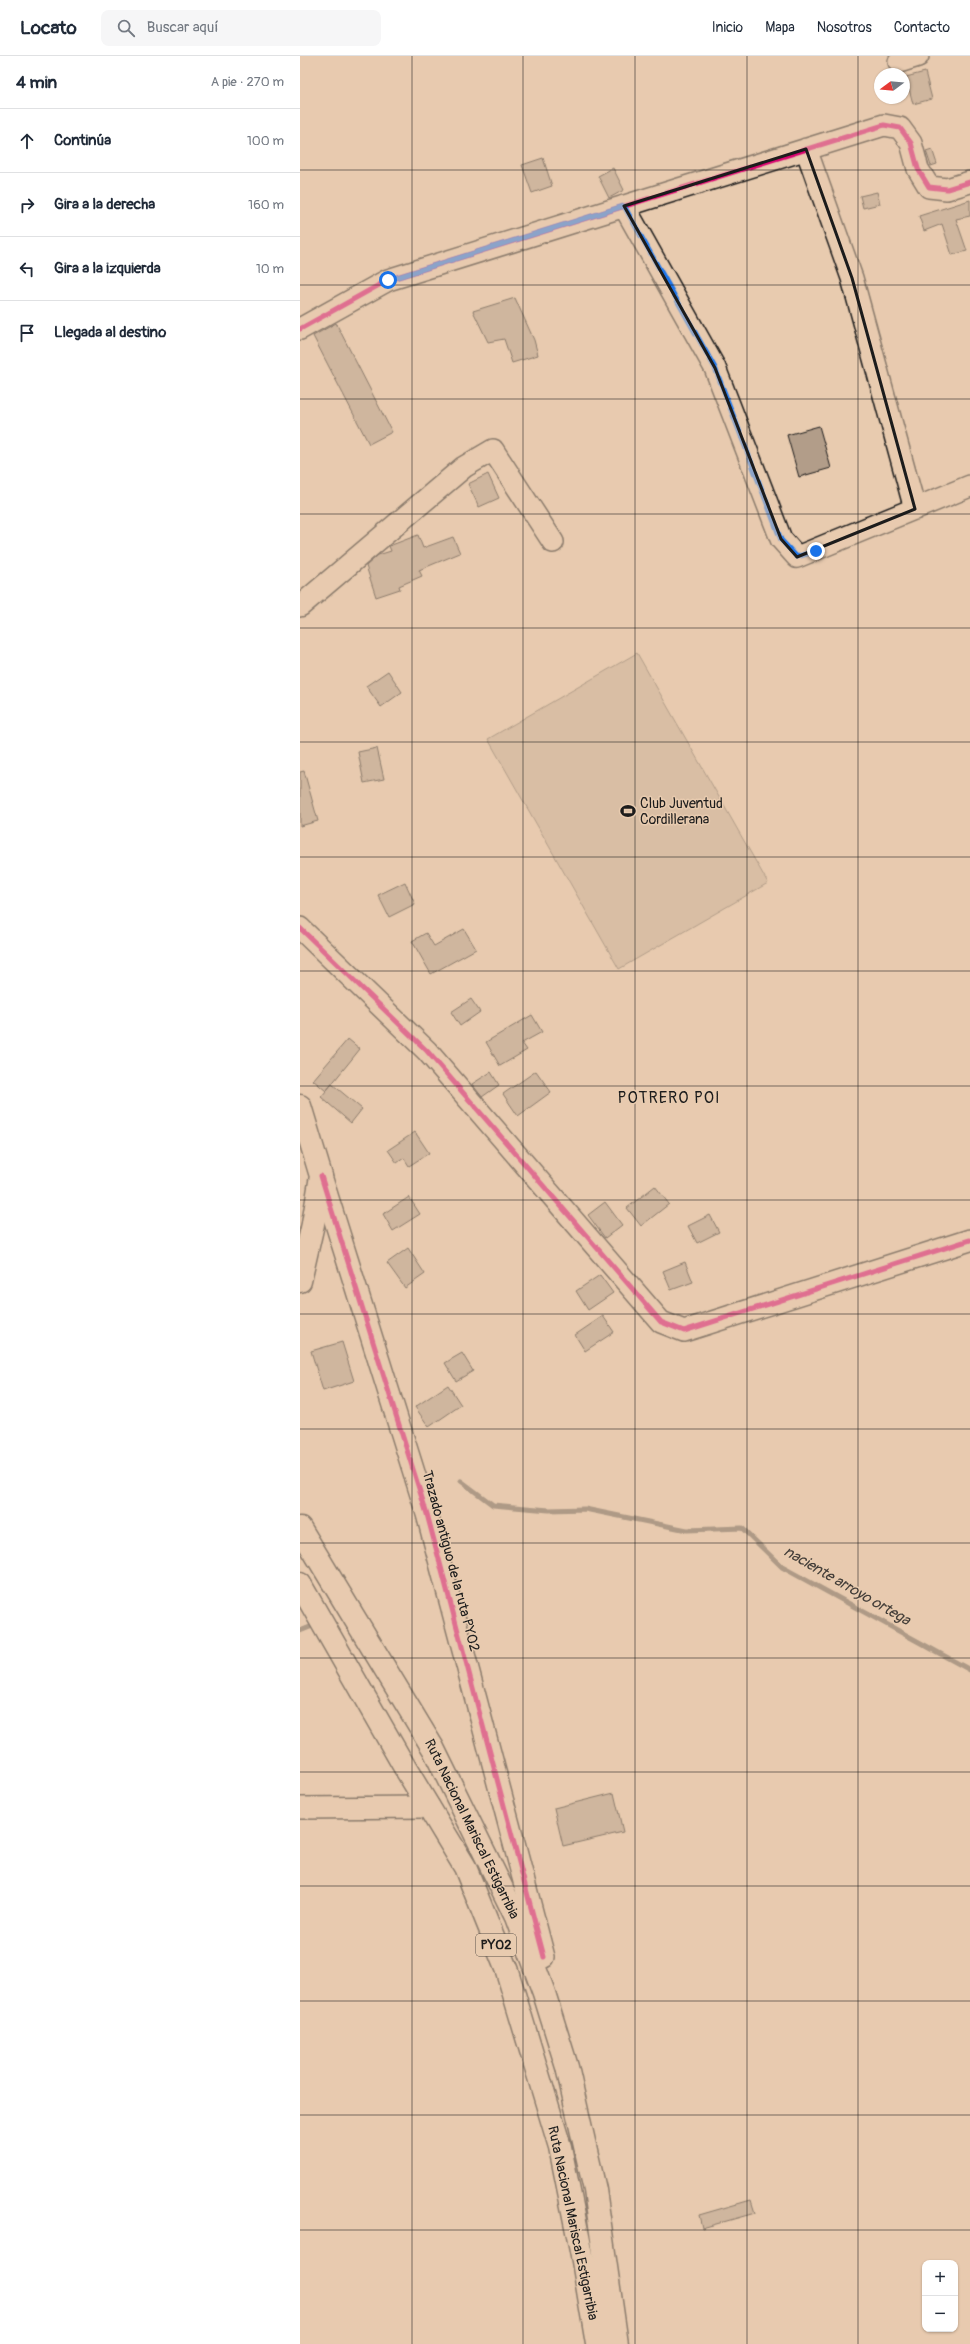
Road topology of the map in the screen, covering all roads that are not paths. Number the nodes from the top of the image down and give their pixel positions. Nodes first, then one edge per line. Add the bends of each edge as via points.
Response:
1 (806, 149) junction
2 (970, 182) edge
3 (624, 206) junction
4 (300, 329) edge
5 (970, 486) edge
6 (915, 509) junction
7 (553, 542) dead end
8 (300, 606) edge
9 (300, 928) edge
10 (300, 1106) edge
11 (321, 1176) junction
12 (313, 1224) junction
13 (970, 1240) edge
14 (300, 1242) edge
15 (300, 1281) edge
16 (300, 1528) edge
17 (300, 1584) edge
18 (429, 1807) junction
19 (300, 1808) edge
20 (544, 1957) dead end
21 (597, 2344) edge
22 (617, 2344) edge

1 - 2 street via 884,125 900,128 911,143 918,169 929,187 947,189
1 - 3 street
1 - 6 street via 852,278
3 - 4 street via 388,280
3 - 6 street via 715,368 781,540 797,557
5 - 6 street
7 - 8 street via 493,450 464,467
9 - 13 street via 427,1051 661,1322 684,1331
10 - 11 main road
11 - 12 main road
11 - 20 street, Trazado antiguo de la ruta PY02 via 428,1514
12 - 14 main road
12 - 15 main road
16 - 22 main road, Ruta Nacional Mariscal Estigarribia / PY02 via 434,1748 516,1917 544,1993 567,2067 595,2190
17 - 18 main road, Ruta Nacional Mariscal Estigarribia / PY02
18 - 19 street
18 - 21 main road, Ruta Nacional Mariscal Estigarribia / PY02 via 465,1867 507,1971 560,2148

